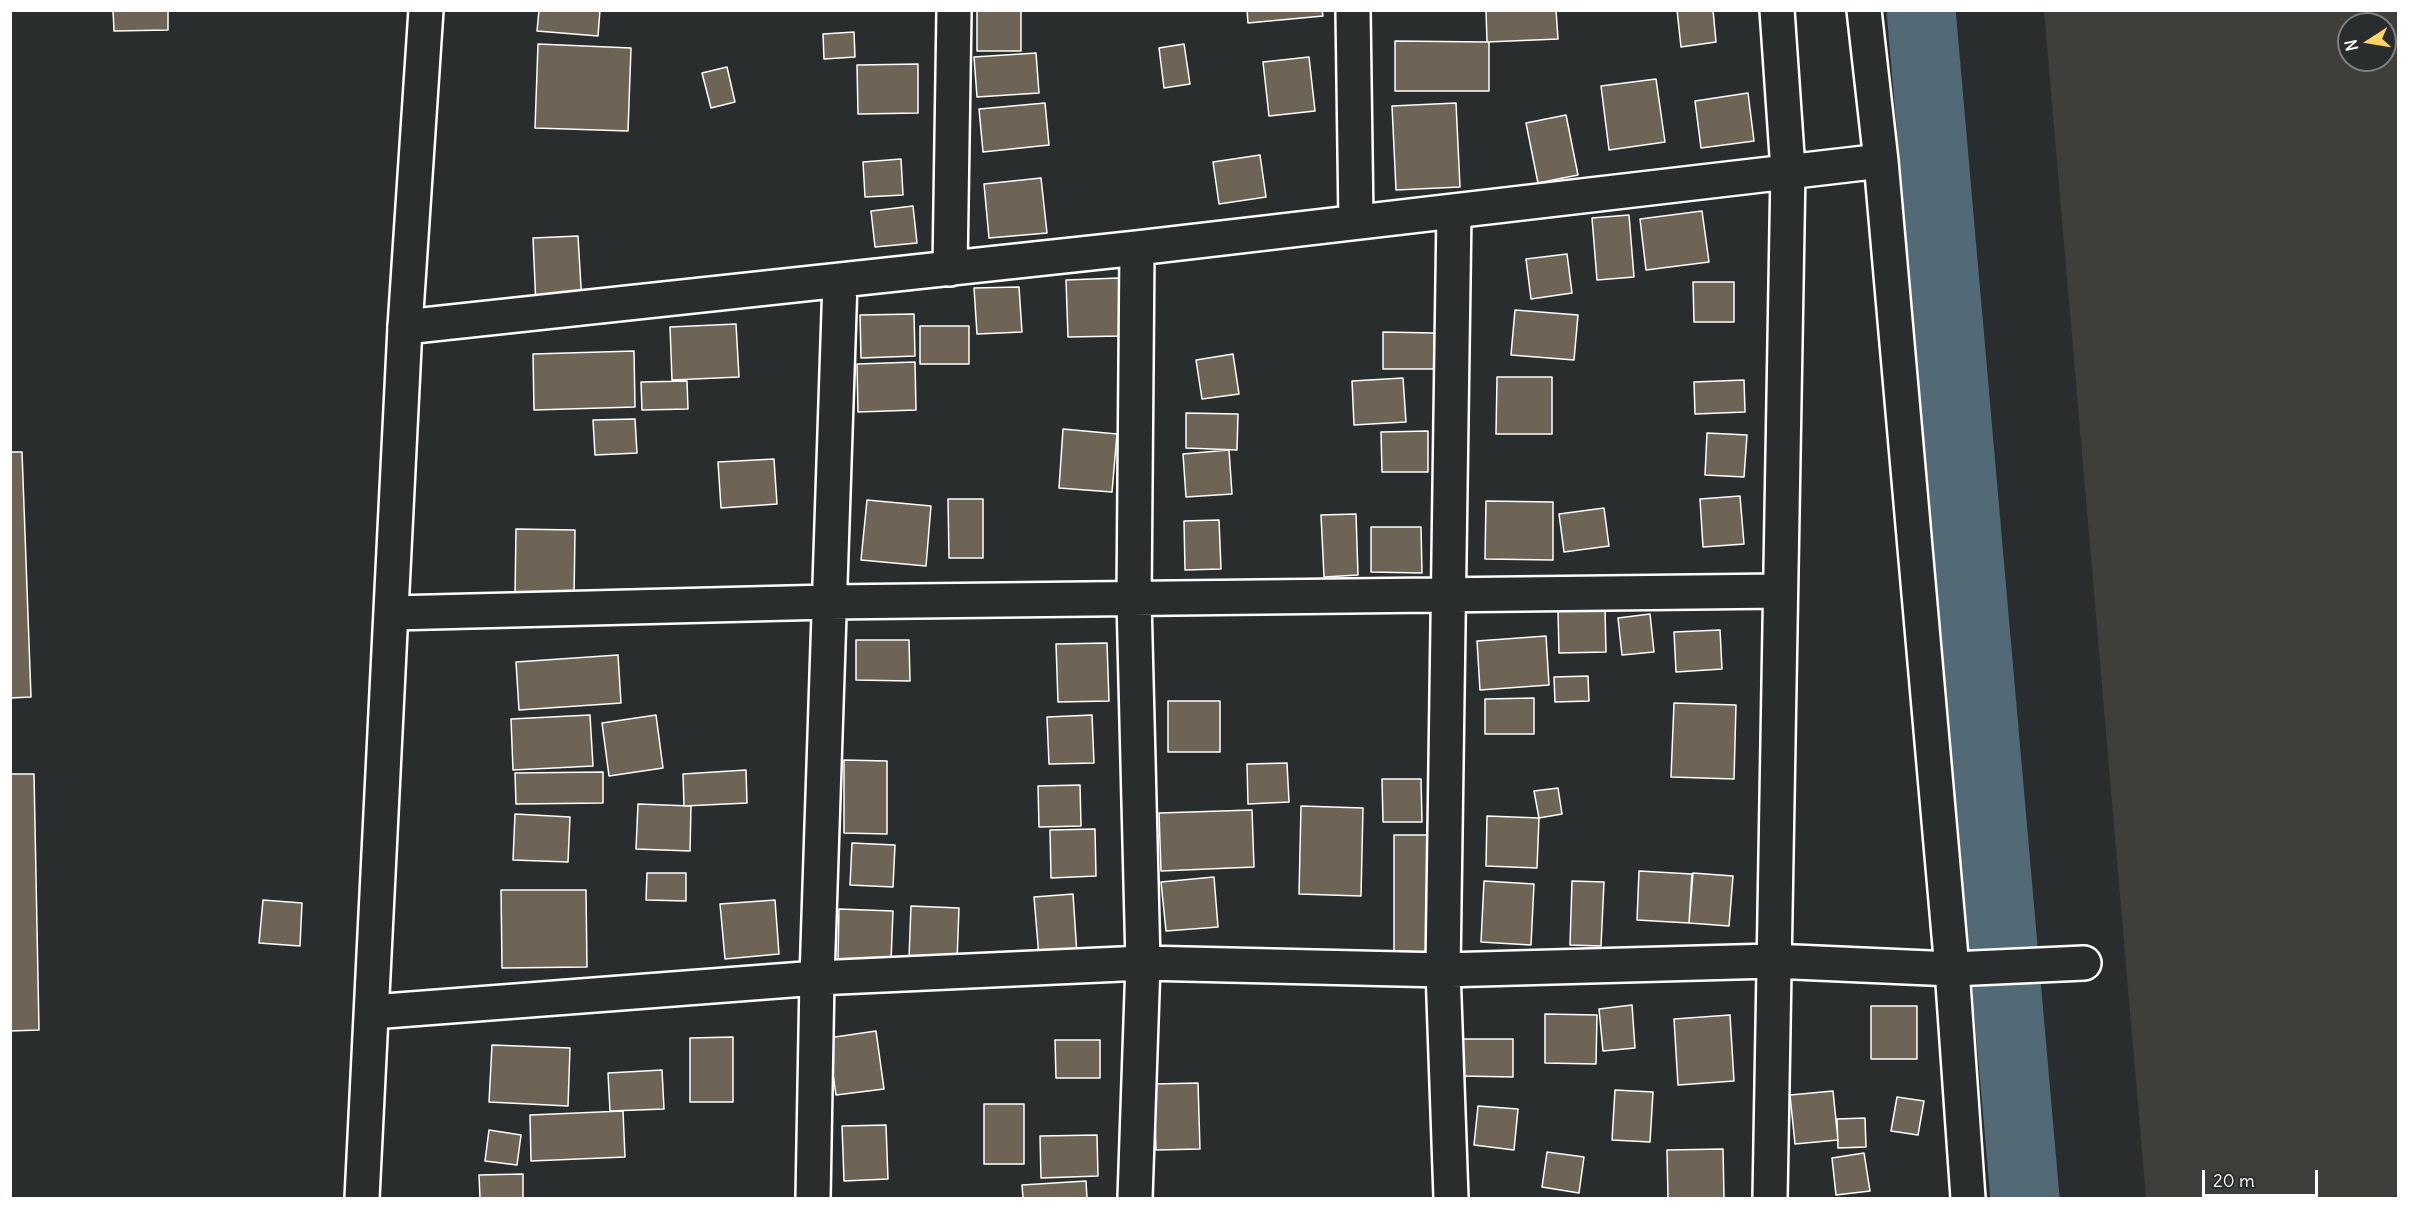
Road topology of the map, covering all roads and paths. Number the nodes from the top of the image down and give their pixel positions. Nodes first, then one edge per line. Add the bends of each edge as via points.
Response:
1 (426, 10) edge
2 (954, 10) edge
3 (1353, 10) edge
4 (1777, 10) edge
5 (1864, 10) edge
6 (1881, 161) junction
7 (1788, 170) junction
8 (1454, 211) junction
9 (1356, 222) junction
10 (1137, 248) junction
11 (950, 269) junction
12 (840, 281) junction
13 (405, 327) junction
14 (1780, 591) junction
15 (1447, 596) junction
16 (1134, 600) junction
17 (829, 602) junction
18 (392, 613) junction
19 (1772, 962) junction
20 (1143, 963) junction
21 (2084, 963) dead end
22 (1952, 969) junction
23 (1443, 970) junction
24 (817, 978) junction
25 (372, 1012) junction
26 (362, 1198) edge
27 (813, 1198) edge
28 (1135, 1198) edge
29 (1451, 1198) edge
30 (1770, 1198) edge
31 (1968, 1198) edge

1 - 13 main road
2 - 11 main road
3 - 9 main road
4 - 7 main road
5 - 6 main road
6 - 7 main road
6 - 22 main road
7 - 8 main road
7 - 14 main road
8 - 9 main road
8 - 15 main road
9 - 10 main road
10 - 11 main road
10 - 16 main road
11 - 12 main road
12 - 13 main road
12 - 17 main road
13 - 18 main road
14 - 15 main road
14 - 19 main road
15 - 16 main road
15 - 23 main road
16 - 17 main road
16 - 20 main road
17 - 18 main road
17 - 24 main road
18 - 25 main road
19 - 22 main road
19 - 23 main road
19 - 30 main road
20 - 23 main road
20 - 24 main road
20 - 28 main road
21 - 22 main road
22 - 31 main road
23 - 29 main road
24 - 25 main road
24 - 27 main road
25 - 26 main road

